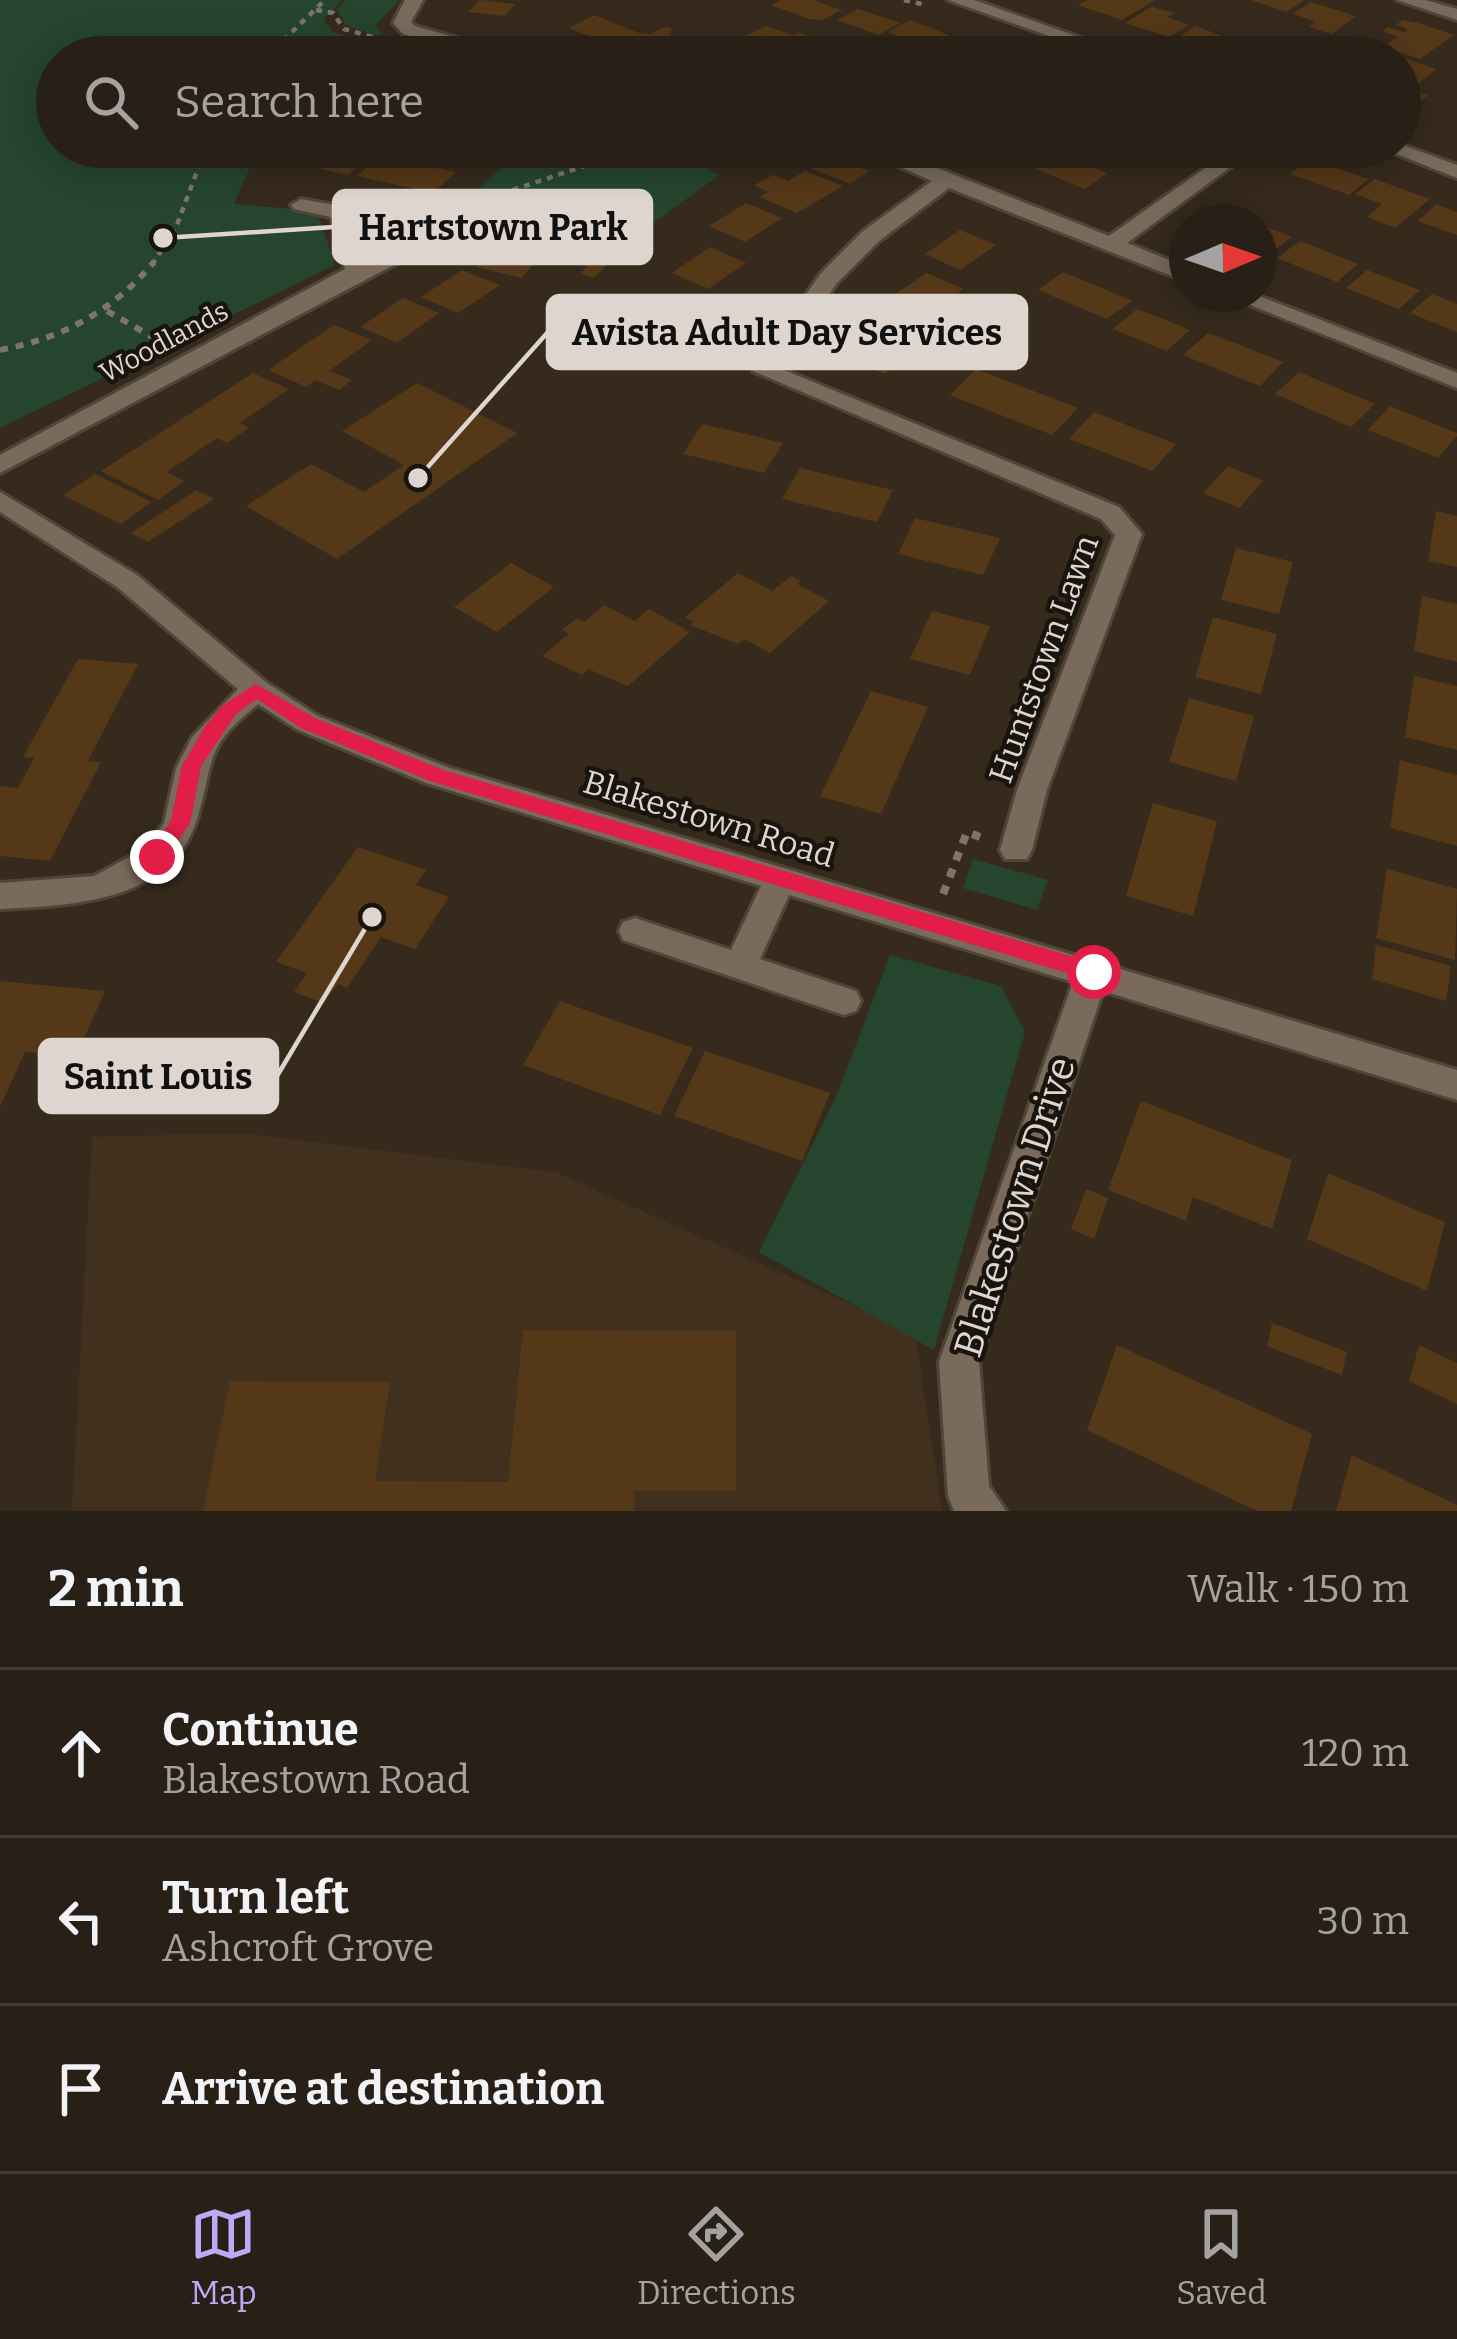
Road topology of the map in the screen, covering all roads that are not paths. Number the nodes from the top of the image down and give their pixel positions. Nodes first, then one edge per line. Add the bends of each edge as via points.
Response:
1 (414, 0) edge
2 (957, 0) edge
3 (1406, 0) edge
4 (1457, 15) edge
5 (433, 36) edge
6 (1064, 36) edge
7 (1457, 147) edge
8 (915, 168) edge
9 (1219, 168) edge
10 (1448, 169) edge
11 (945, 181) junction
12 (301, 206) dead end
13 (341, 214) junction
14 (1112, 244) junction
15 (1169, 268) edge
16 (357, 272) junction
17 (1277, 311) edge
18 (1457, 381) edge
19 (0, 465) edge
20 (0, 500) edge
21 (256, 690) junction
22 (1016, 850) road end
23 (781, 878) junction
24 (0, 896) edge
25 (634, 931) dead end
26 (740, 966) junction
27 (1094, 972) junction
28 (844, 1001) dead end
29 (1457, 1085) edge
30 (985, 1511) edge

1 - 5 street via 402,23
2 - 6 street
3 - 4 street
7 - 10 street
8 - 11 street
9 - 14 street
11 - 14 street
11 - 22 street, Huntstown Lawn via 829,278 765,371 1110,513 1129,534
12 - 13 street
13 - 16 street
13 - 16 street, Woodlands via 447,231
14 - 15 street
16 - 19 street, Woodlands
17 - 18 street
20 - 21 street, Blakestown Road via 127,581
21 - 23 street, Blakestown Road via 308,723 436,776
21 - 24 street via 212,730 191,766 180,823 136,874 92,890
23 - 26 street
23 - 27 street, Blakestown Road
25 - 26 street
26 - 28 street
27 - 29 street, Blakestown Road
27 - 30 street, Blakestown Drive via 959,1363 969,1496

